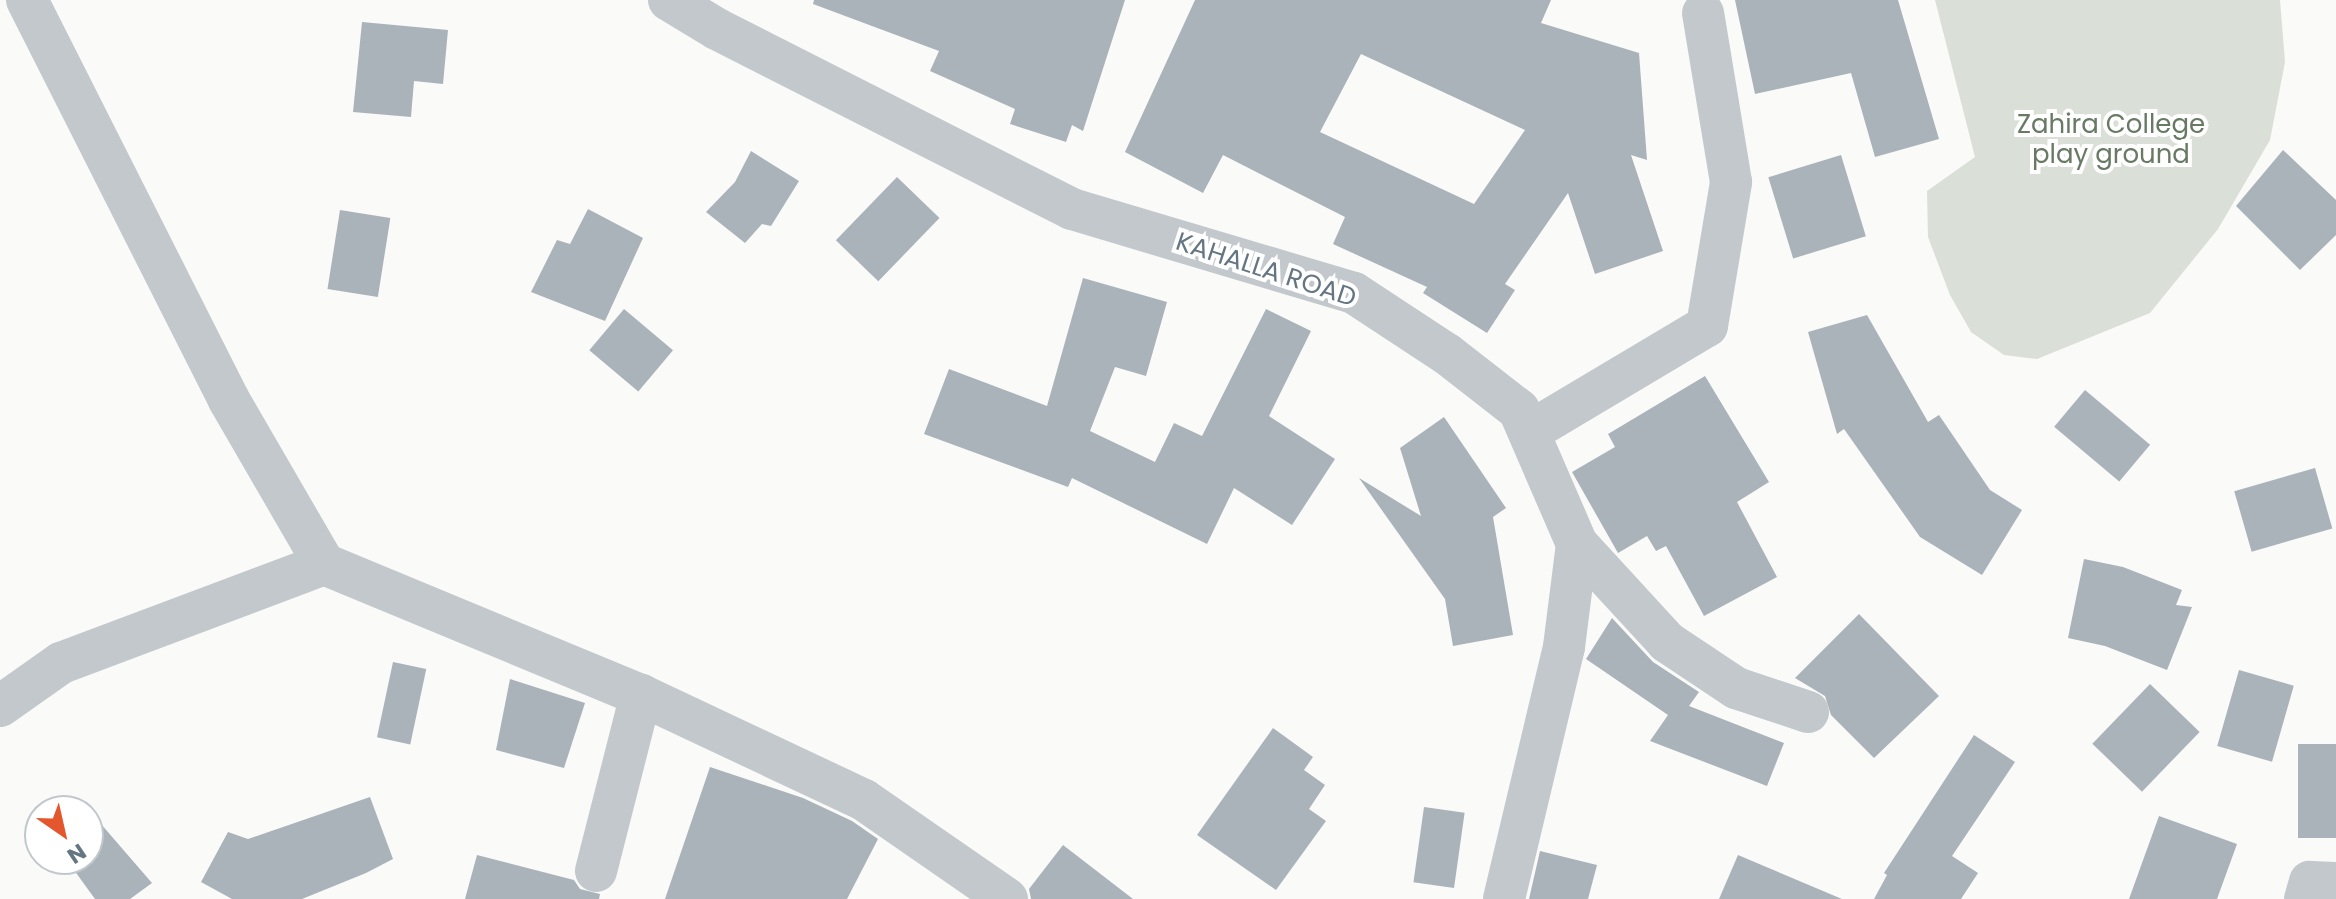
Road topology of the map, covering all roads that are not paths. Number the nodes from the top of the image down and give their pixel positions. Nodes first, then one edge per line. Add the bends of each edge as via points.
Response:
1 (27, 0) edge
2 (669, 0) edge
3 (1691, 4) edge
4 (1529, 432) junction
5 (1577, 544) junction
6 (324, 564) junction
7 (641, 695) junction
8 (0, 706) edge
9 (1808, 712) dead end
10 (596, 871) dead end
11 (2336, 883) edge
12 (1007, 899) edge
13 (1504, 899) edge
14 (2305, 899) edge

1 - 6 street via 229,400
2 - 4 street, KAHALLA ROAD via 1072,209 1354,293 1447,354 1519,410
3 - 4 street via 1731,182 1707,326
4 - 5 street, KAHALLA ROAD
5 - 9 street via 1667,642 1736,688
5 - 13 street via 1564,647
6 - 7 street
6 - 8 street via 61,663
7 - 10 street
7 - 12 street via 864,800
11 - 14 street via 2310,882

